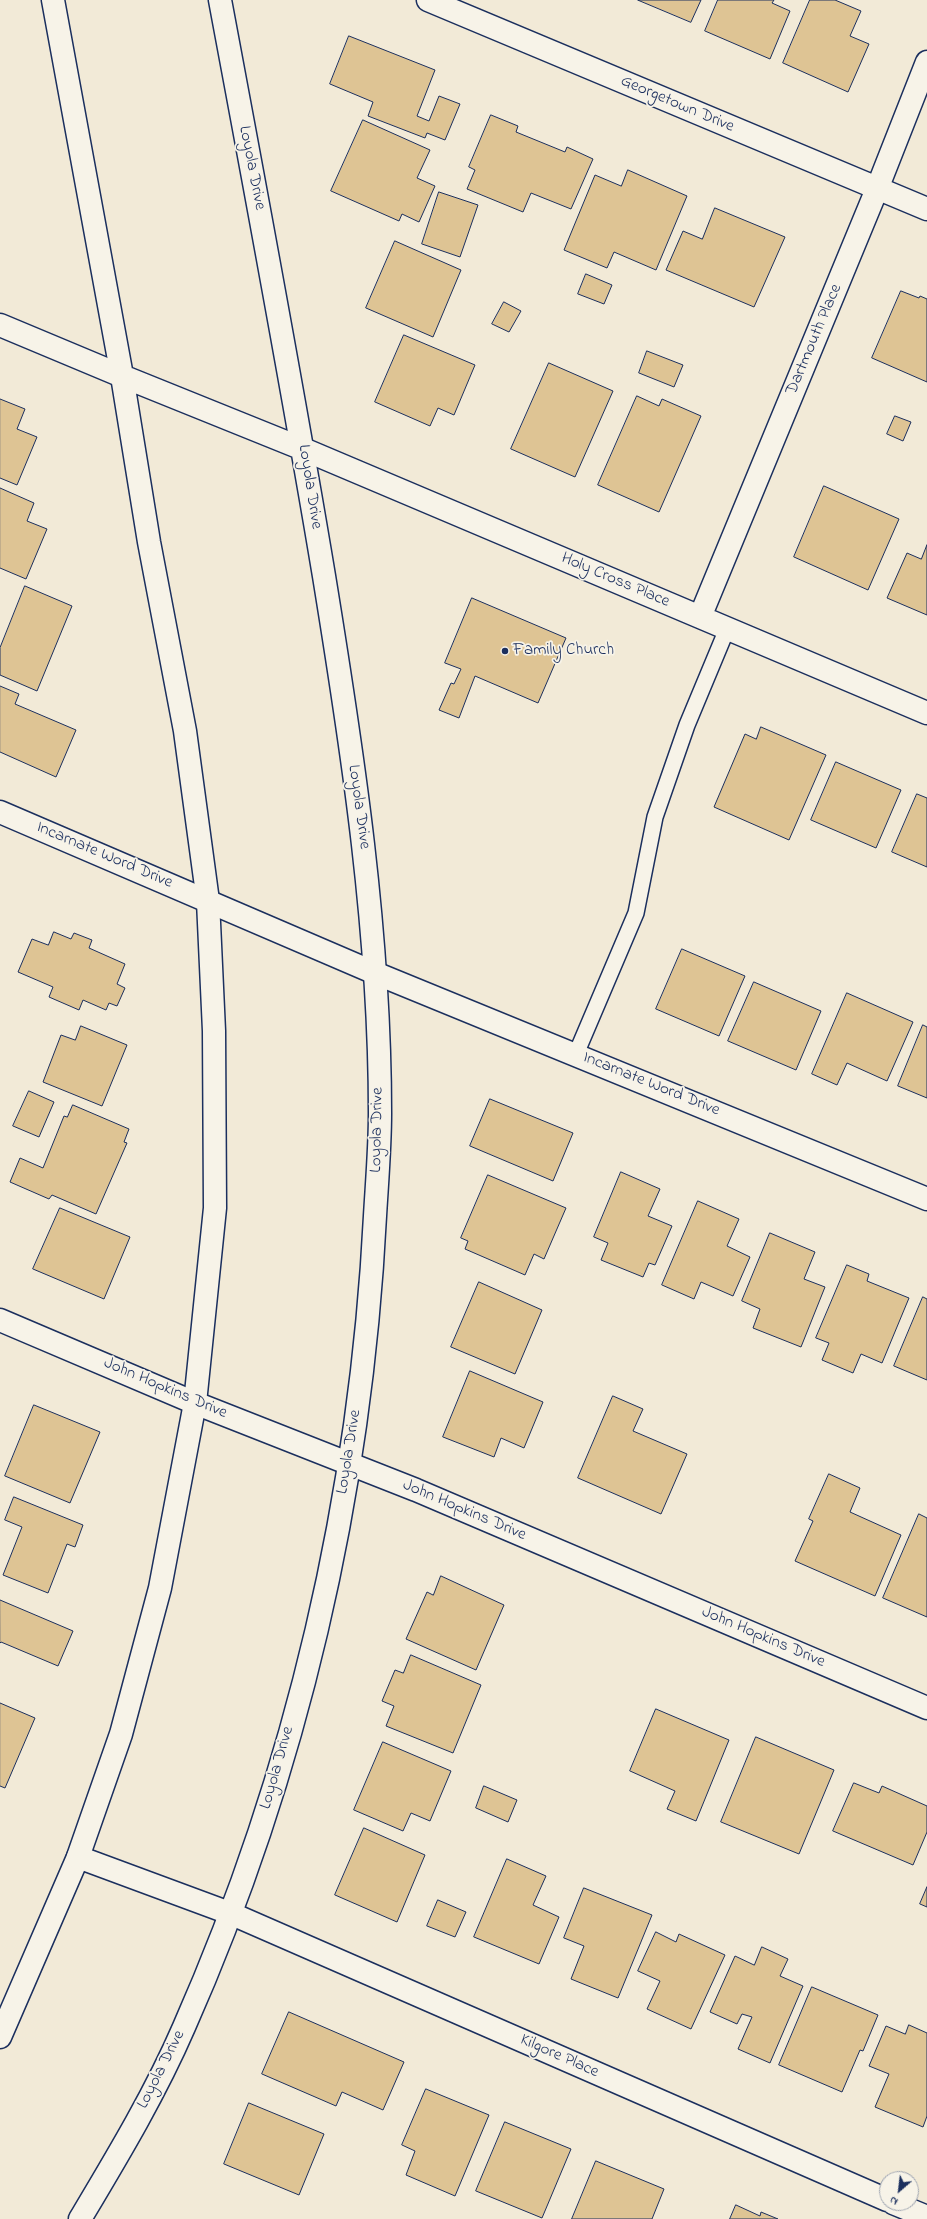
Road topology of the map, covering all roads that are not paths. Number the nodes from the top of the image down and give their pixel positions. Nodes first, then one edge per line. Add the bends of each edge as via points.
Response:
1 (53, 0) edge
2 (220, 0) edge
3 (428, 0) edge
4 (927, 62) edge
5 (877, 189) junction
6 (927, 209) edge
7 (0, 325) edge
8 (122, 376) junction
9 (303, 449) junction
10 (700, 617) junction
11 (727, 629) junction
12 (927, 713) edge
13 (0, 812) edge
14 (208, 900) junction
15 (375, 973) junction
16 (576, 1054) junction
17 (927, 1198) edge
18 (0, 1320) edge
19 (195, 1402) junction
20 (351, 1463) junction
21 (927, 1708) edge
22 (78, 1857) junction
23 (232, 1914) junction
24 (0, 2036) edge
25 (879, 2201) edge
26 (906, 2211) edge
27 (927, 2217) edge
28 (80, 2219) edge

1 - 8 street
2 - 9 street, Loyola Drive
3 - 5 street, Georgetown Drive
4 - 5 street, Dartmouth Place
5 - 6 street, Georgetown Drive
5 - 10 street, Dartmouth Place
7 - 8 street
8 - 9 street, Holy Cross Place
8 - 14 street via 149,542 185,731
9 - 10 street, Holy Cross Place
9 - 15 street, Loyola Drive via 364,845
10 - 11 street, Holy Cross Place
11 - 12 street, Holy Cross Place
11 - 16 lane via 688,725 655,817 636,913
13 - 14 street, Incarnate Word Drive
14 - 15 street, Incarnate Word Drive
14 - 19 street via 214,1031 215,1208
15 - 16 street, Incarnate Word Drive
15 - 20 street, Loyola Drive via 380,1115 371,1297
16 - 17 street, Incarnate Word Drive
18 - 19 street, John Hopkins Drive
19 - 20 street, John Hopkins Drive
19 - 22 street via 160,1588 121,1734
20 - 21 street, John Hopkins Drive
20 - 23 street, Loyola Drive via 312,1648 275,1784
22 - 23 street, Kilgore Place
22 - 24 street
23 - 25 street, Kilgore Place
23 - 28 street, Loyola Drive via 182,2034 121,2150
26 - 27 street, Kilgore Place

